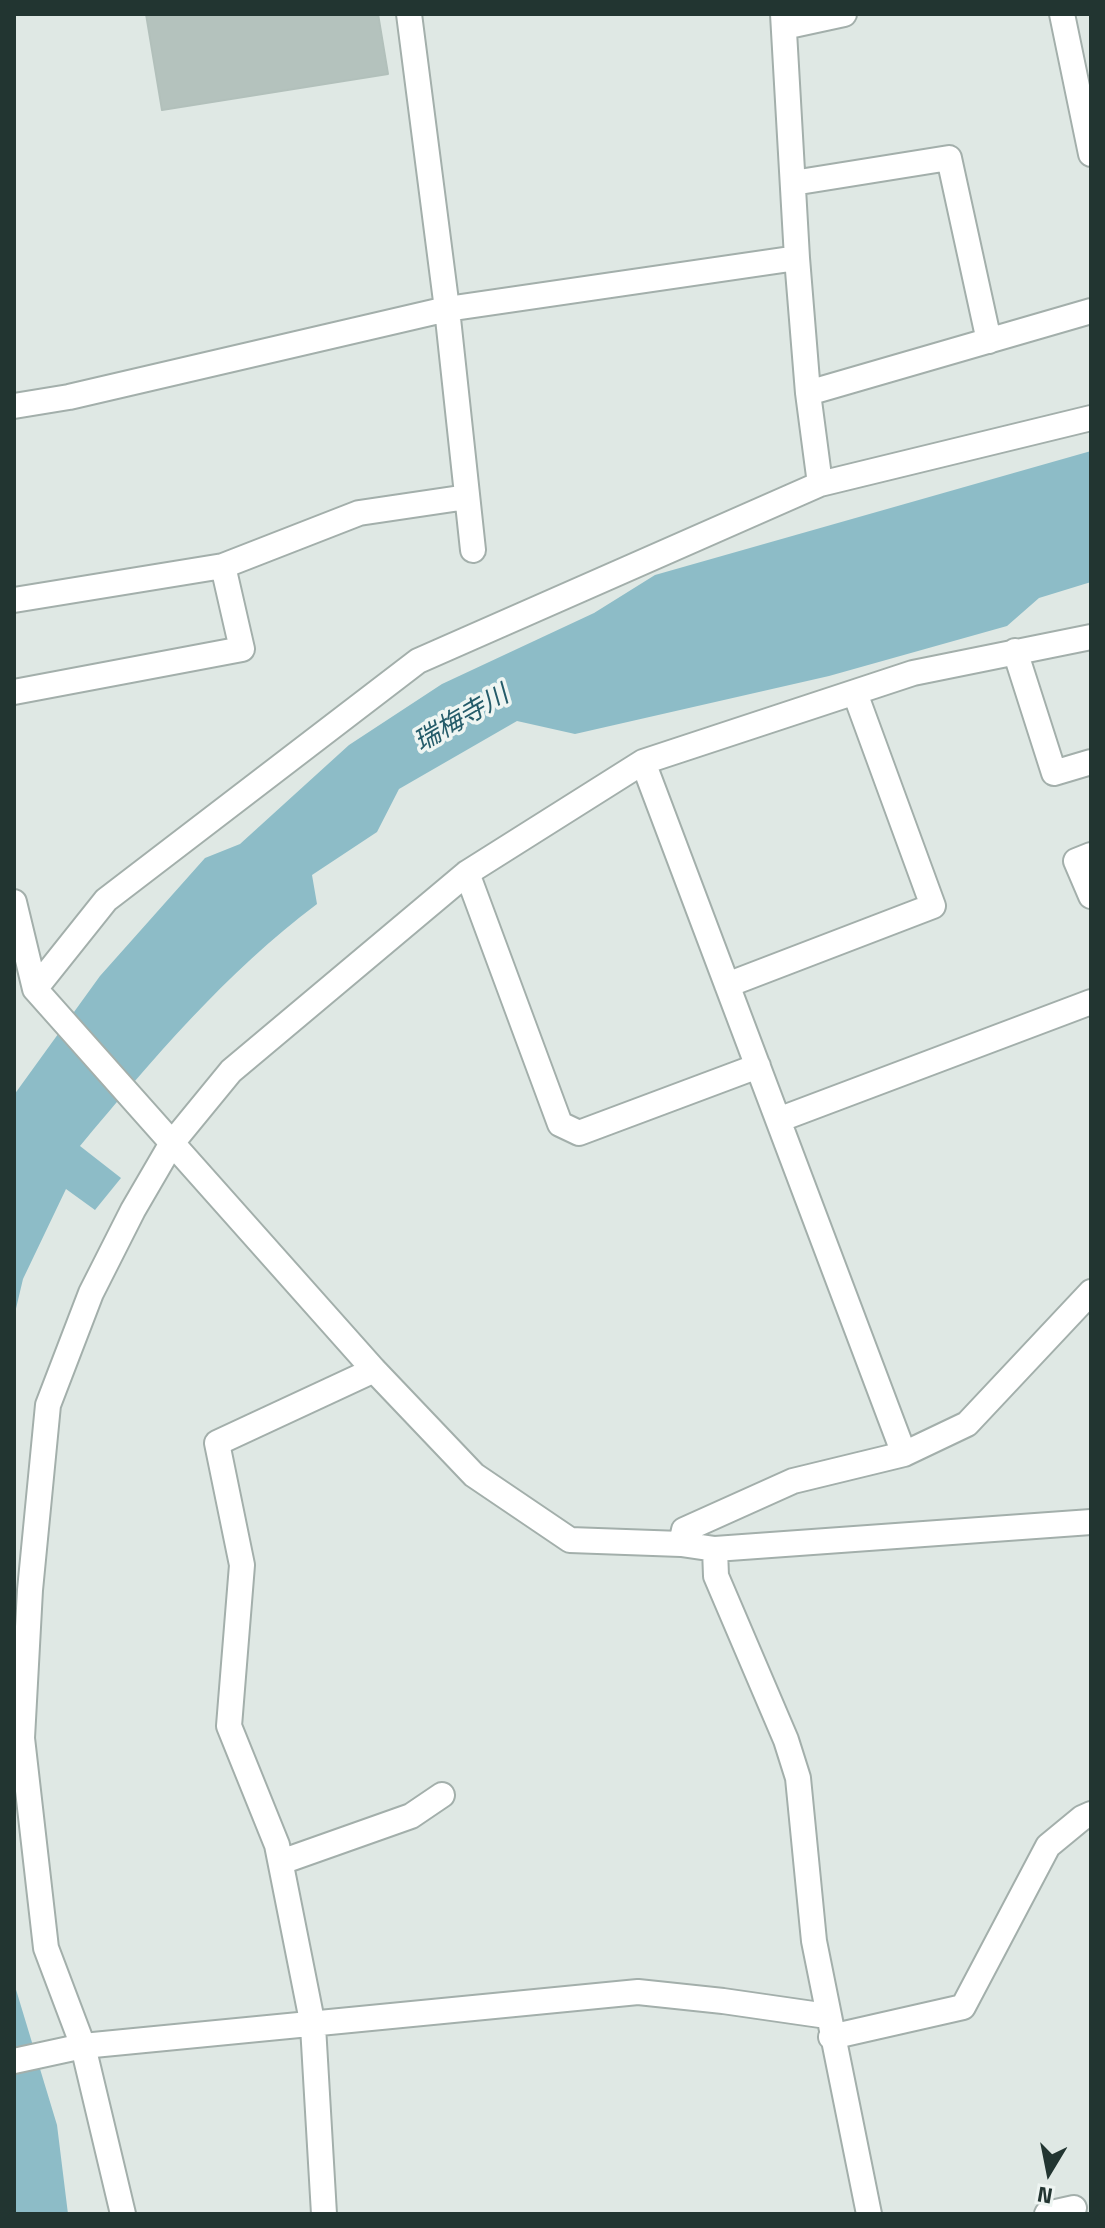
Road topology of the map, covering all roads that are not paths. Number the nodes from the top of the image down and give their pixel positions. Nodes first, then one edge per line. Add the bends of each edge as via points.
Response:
1 (409, 14) edge
2 (844, 14) edge
3 (1062, 14) edge
4 (784, 20) edge
5 (1091, 154) edge
6 (793, 183) junction
7 (797, 258) junction
8 (447, 309) junction
9 (1091, 311) edge
10 (989, 341) junction
11 (808, 393) junction
12 (14, 406) edge
13 (1091, 418) edge
14 (820, 484) junction
15 (467, 497) junction
16 (473, 550) dead end
17 (223, 566) junction
18 (14, 600) edge
19 (1091, 637) edge
20 (1015, 651) junction
21 (14, 692) edge
22 (855, 693) junction
23 (643, 762) junction
24 (1091, 762) edge
25 (1091, 855) edge
26 (467, 873) junction
27 (1091, 896) edge
28 (14, 902) edge
29 (727, 985) junction
30 (35, 989) junction
31 (1091, 1002) edge
32 (758, 1066) junction
33 (778, 1120) junction
34 (172, 1143) junction
35 (1091, 1292) edge
36 (374, 1370) junction
37 (904, 1454) junction
38 (1091, 1522) edge
39 (681, 1544) junction
40 (715, 1549) junction
41 (442, 1795) dead end
42 (1091, 1814) edge
43 (281, 1862) junction
44 (313, 2026) junction
45 (829, 2027) junction
46 (83, 2046) junction
47 (14, 2061) edge
48 (1074, 2208) dead end
49 (123, 2214) edge
50 (324, 2214) edge
51 (869, 2214) edge
52 (1047, 2214) edge

1 - 8 street
2 - 4 street
3 - 5 street
4 - 6 street
6 - 7 street
6 - 10 street via 949,158
7 - 8 street
7 - 11 street
8 - 12 street
8 - 15 street
9 - 10 street
10 - 11 street
11 - 14 street
13 - 14 street
14 - 30 street via 418,661 106,900
15 - 16 street
15 - 17 street via 359,513
17 - 18 street
17 - 21 street via 242,649
19 - 20 street
20 - 22 street via 913,673
20 - 24 street via 1054,773
22 - 23 street
22 - 29 street via 933,906
23 - 26 street
23 - 29 street
25 - 27 street via 1076,861
26 - 32 street via 560,1124 579,1133
26 - 34 street via 231,1071
28 - 30 street
29 - 32 street
30 - 34 street
31 - 33 street
32 - 33 street
33 - 37 street
34 - 36 street
34 - 46 street via 91,1293 46,1421 22,1738 46,1948
35 - 37 street via 967,1424
36 - 39 street via 474,1475 570,1540
36 - 43 street via 217,1443 242,1565 229,1726
37 - 39 street via 793,1481 684,1530
38 - 40 street
39 - 40 street
40 - 45 street via 716,1576 798,1778 814,1941
41 - 43 street via 411,1816
42 - 45 street via 1048,1846 963,2007
43 - 44 street
44 - 45 street via 638,1992 723,2001
44 - 46 street
44 - 50 street
45 - 51 street
46 - 47 street
46 - 49 street
48 - 52 street

